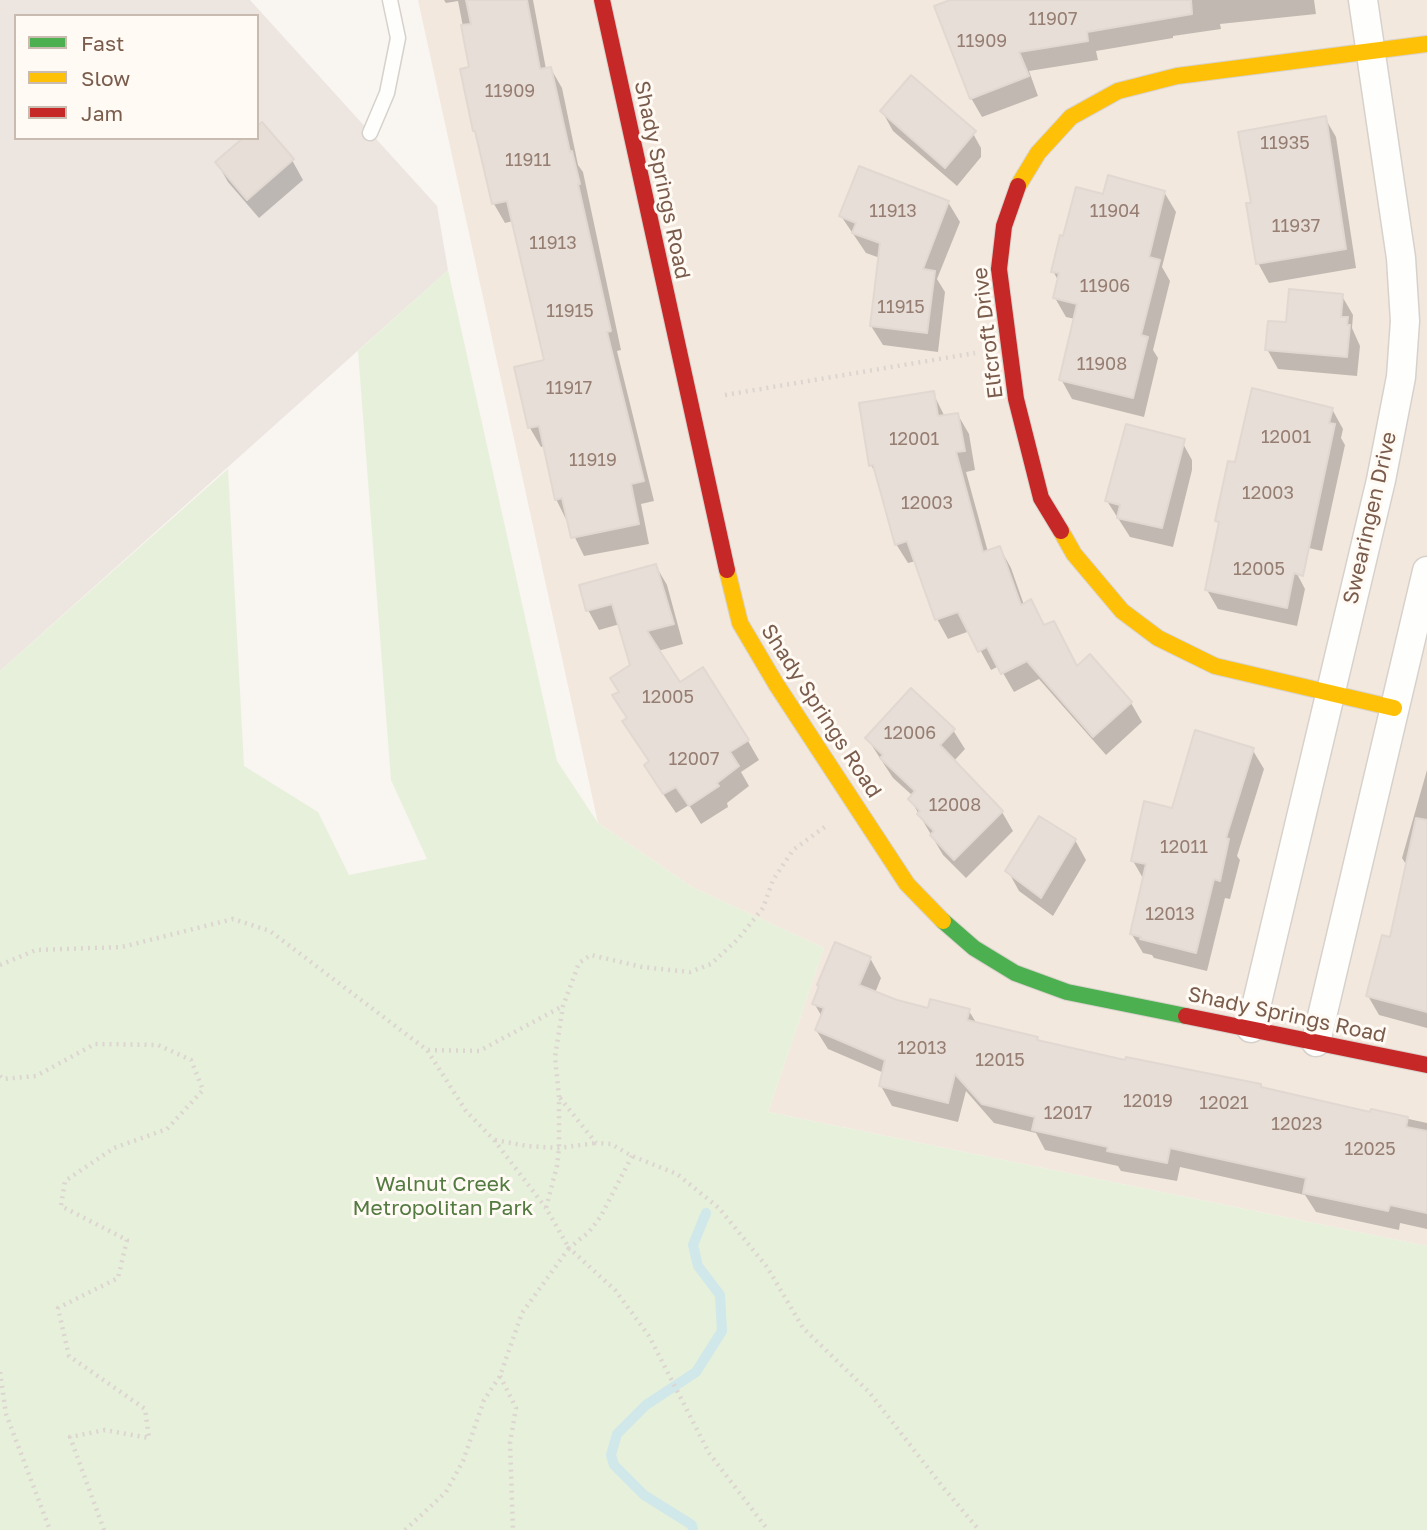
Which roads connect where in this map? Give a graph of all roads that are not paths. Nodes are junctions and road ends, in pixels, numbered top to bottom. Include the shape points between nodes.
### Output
1 (390, 0) edge
2 (602, 0) edge
3 (1363, 0) edge
4 (1427, 44) edge
5 (1370, 53) junction
6 (370, 133) dead end
7 (1427, 571) edge
8 (1329, 693) junction
9 (1394, 708) junction
10 (1251, 1028) junction
11 (1316, 1042) junction
12 (1427, 1065) edge

1 - 6 lane via 398,38 387,93
2 - 10 street, Shady Springs Road via 740,623 776,684 907,884 974,948 1015,973 1067,992
3 - 5 street, Swearingen Drive
4 - 5 street, Elfcroft Drive
5 - 8 street, Swearingen Drive via 1401,258 1405,321 1401,377 1381,480
5 - 8 street, Elfcroft Drive via 1177,76 1118,91 1071,117 1038,153 1020,182 1004,226 999,269 1016,398 1041,498 1074,554 1122,611 1158,638 1215,666
7 - 9 street
8 - 9 street, Elfcroft Drive
8 - 10 street, Swearingen Drive
9 - 11 street
10 - 11 street, Shady Springs Road
11 - 12 street, Shady Springs Road

